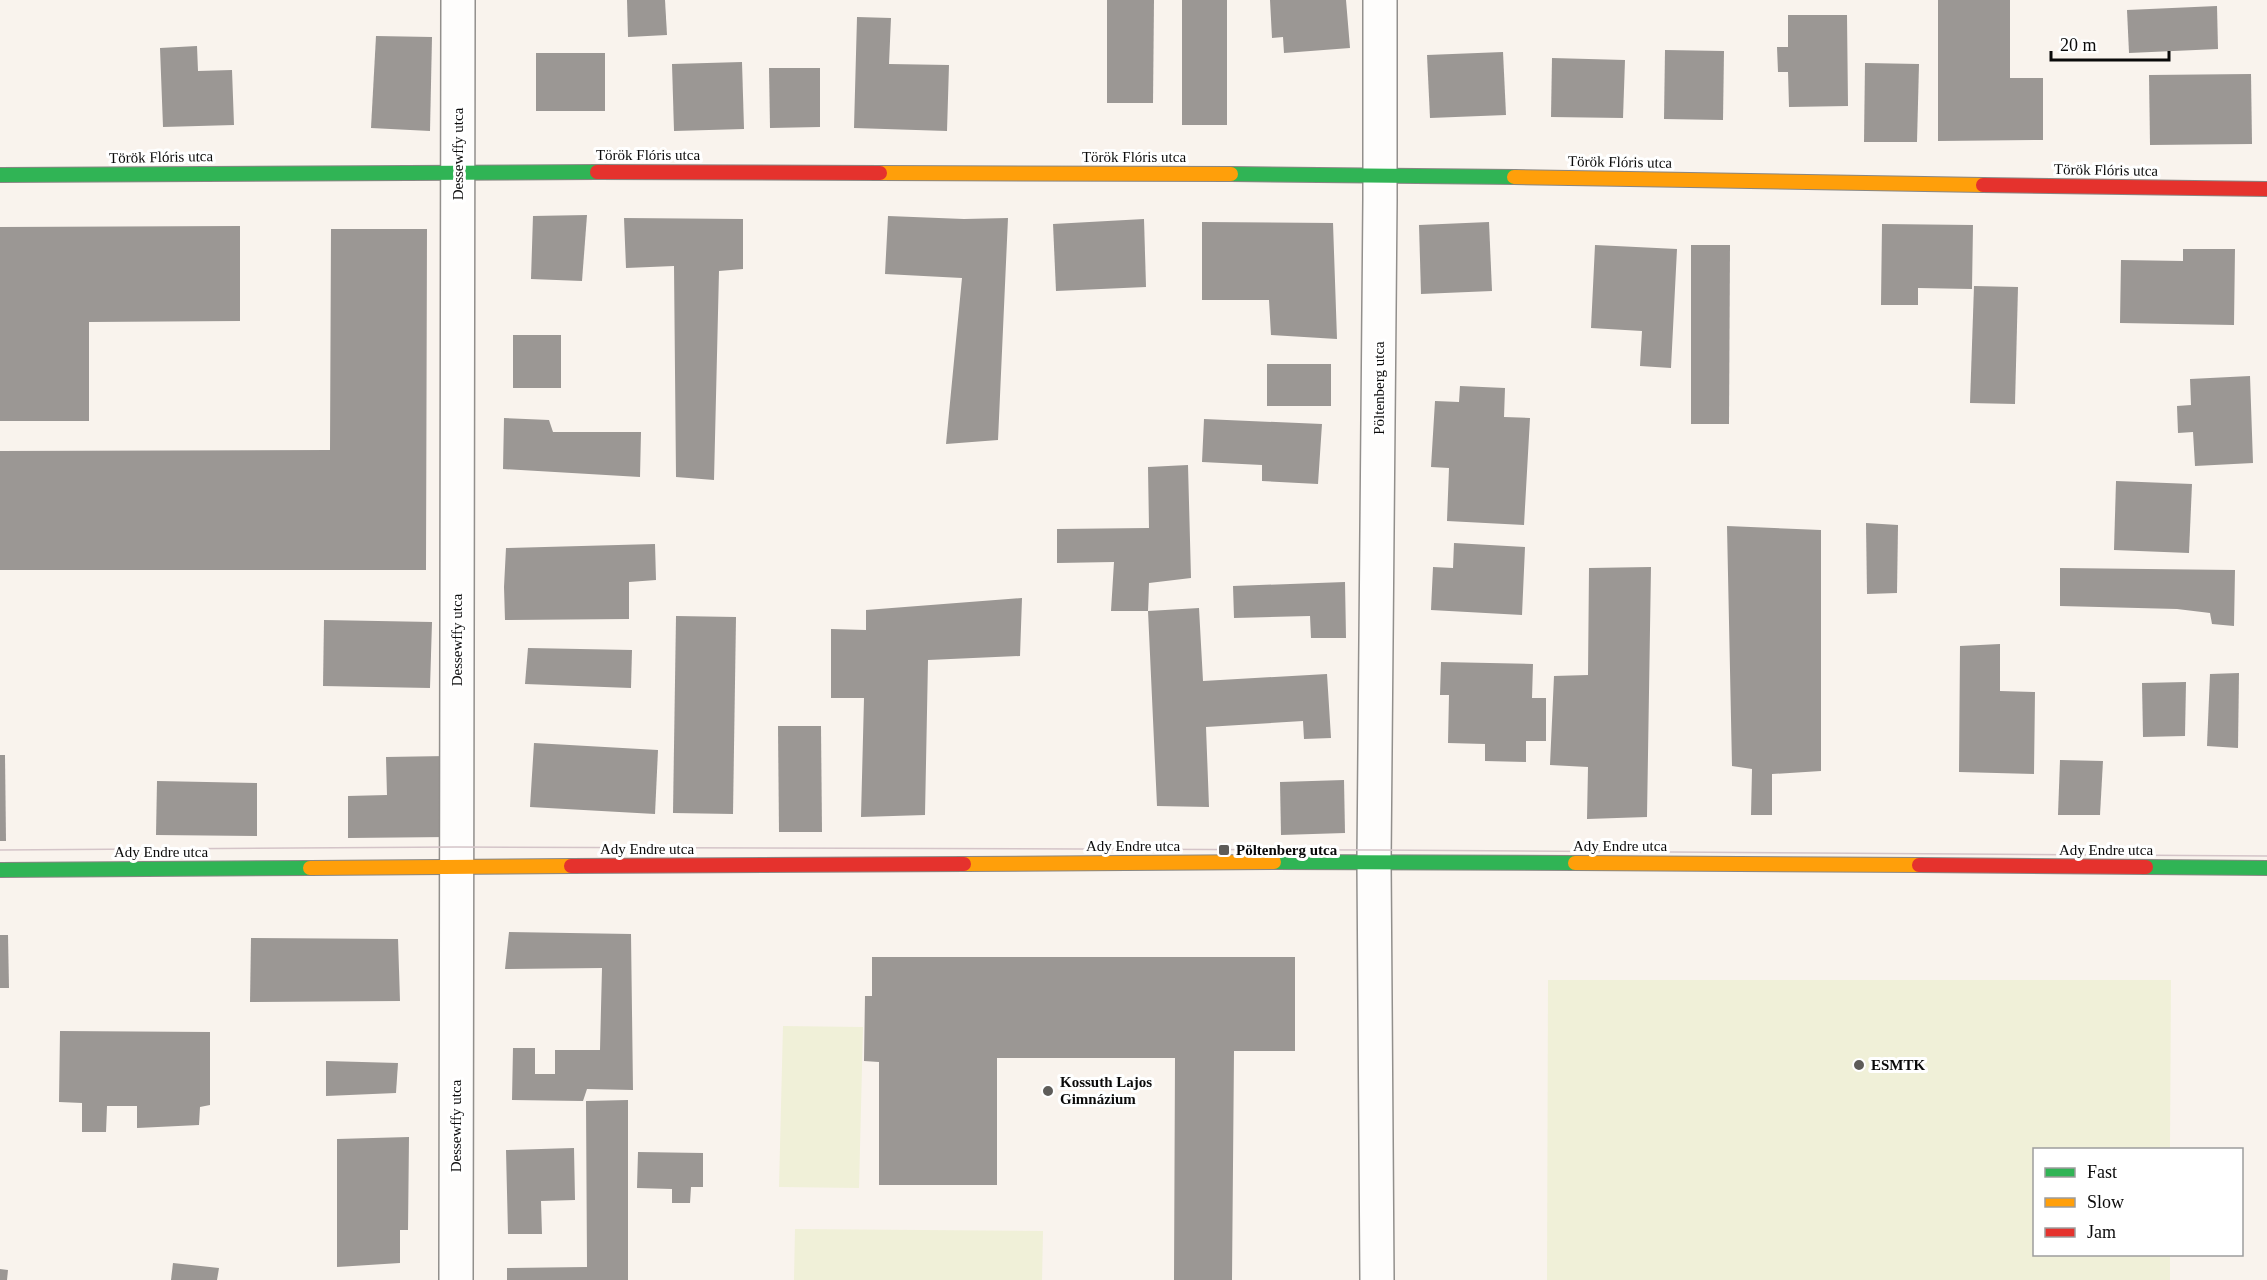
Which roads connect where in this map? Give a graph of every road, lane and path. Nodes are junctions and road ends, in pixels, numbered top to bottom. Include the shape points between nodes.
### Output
1 (458, 0) edge
2 (1380, 0) edge
3 (459, 171) junction
4 (0, 175) edge
5 (1380, 175) junction
6 (2267, 189) edge
7 (1374, 861) junction
8 (456, 866) junction
9 (2267, 868) edge
10 (0, 870) edge
11 (456, 1280) edge
12 (1377, 1280) edge

1 - 3 street, Dessewffy utca
2 - 5 street, Pöltenberg utca
3 - 4 street, Török Flóris utca
3 - 5 street, Török Flóris utca
3 - 8 street, Dessewffy utca
5 - 6 street, Török Flóris utca
5 - 7 street, Pöltenberg utca
7 - 8 street, Ady Endre utca
7 - 9 street, Ady Endre utca
7 - 12 street, Pöltenberg utca
8 - 10 street, Ady Endre utca
8 - 11 street, Dessewffy utca

